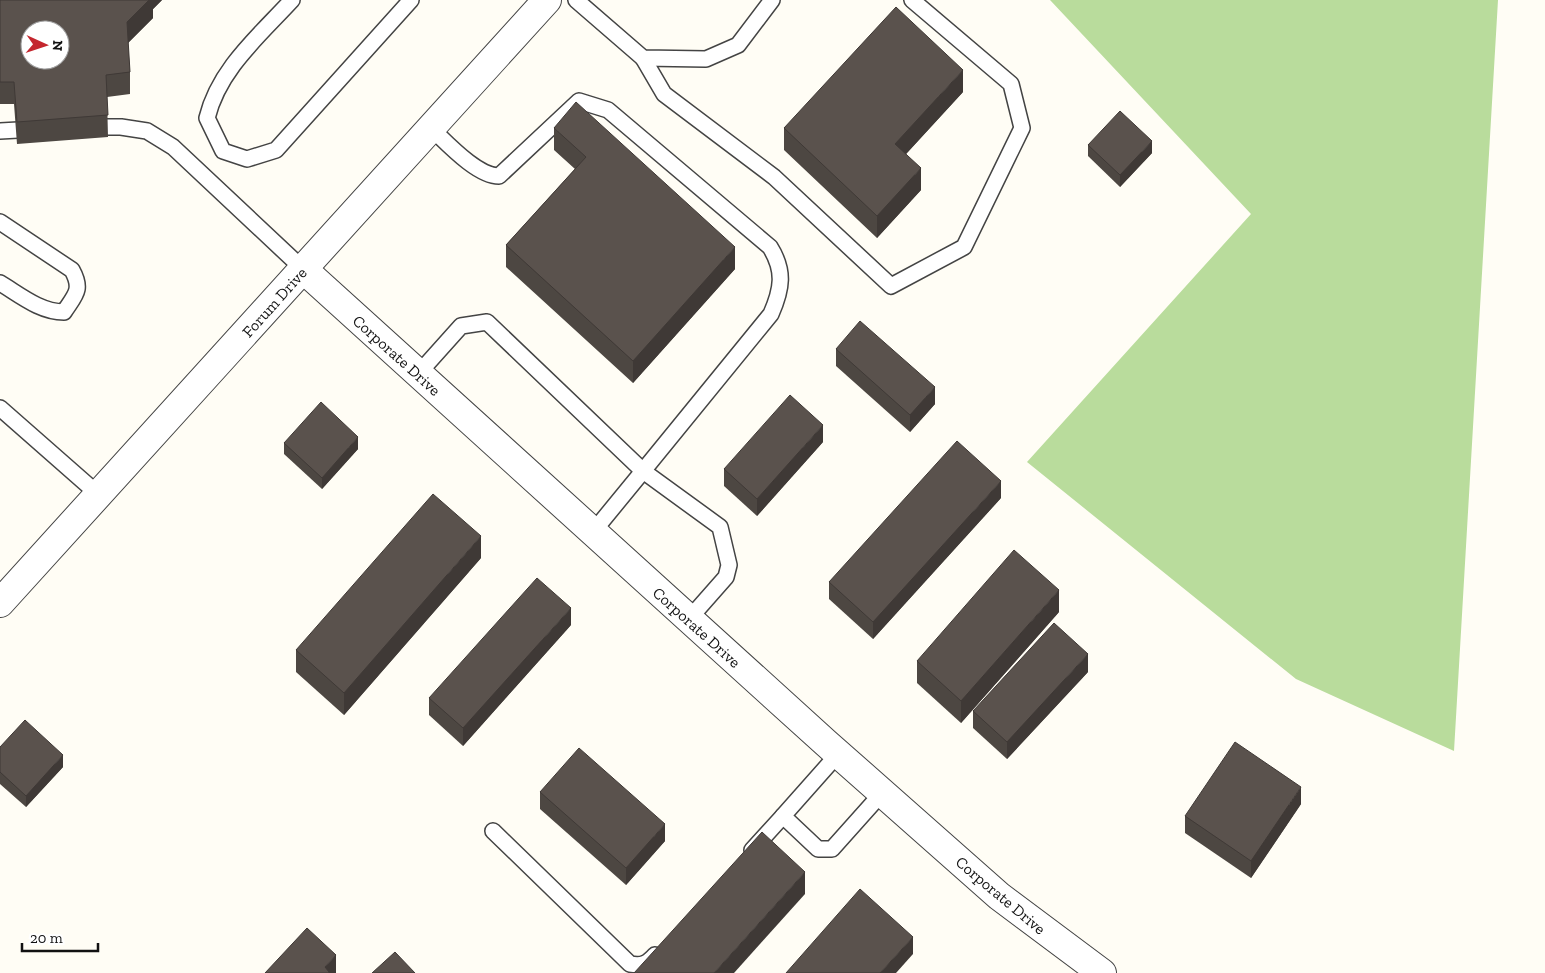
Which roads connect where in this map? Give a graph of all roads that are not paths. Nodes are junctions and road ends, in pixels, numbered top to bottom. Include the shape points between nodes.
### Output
1 (292, 0) edge
2 (411, 0) edge
3 (547, 0) edge
4 (576, 0) edge
5 (772, 0) edge
6 (912, 0) edge
7 (644, 58) junction
8 (55, 128) edge
9 (74, 128) edge
10 (431, 128) junction
11 (0, 132) edge
12 (0, 222) edge
13 (303, 270) junction
14 (0, 283) edge
15 (418, 374) junction
16 (0, 408) edge
17 (642, 471) junction
18 (99, 495) junction
19 (593, 532) junction
20 (0, 603) edge
21 (689, 619) junction
22 (838, 754) junction
23 (882, 793) junction
24 (783, 816) junction
25 (493, 831) dead end
26 (744, 859) edge
27 (666, 944) edge
28 (1102, 973) edge

1 - 2 lane via 233,64 212,98 207,118 224,151 247,159 276,150
3 - 10 street, Forum Drive
4 - 7 lane
5 - 7 lane via 738,45 706,59
6 - 7 lane via 1011,84 1022,128 964,247 891,286 774,177 664,94
8 - 11 lane
9 - 13 lane via 121,127 147,132 173,147
10 - 13 street, Forum Drive
10 - 17 lane via 466,160 492,176 499,176 578,102 608,110 770,247 780,262 780,294 771,314
12 - 14 lane via 72,270 78,280 78,290 64,312 54,312 42,309
13 - 15 street, Corporate Drive
13 - 18 street, Forum Drive
15 - 17 lane via 461,326 486,322
15 - 19 street, Corporate Drive
16 - 18 lane
17 - 19 lane
17 - 21 lane via 720,528 729,565 726,577
18 - 20 street, Forum Drive
19 - 21 street, Corporate Drive
21 - 22 street, Corporate Drive
22 - 23 street, Corporate Drive
22 - 24 lane
23 - 24 lane via 832,849 818,849
23 - 28 street, Corporate Drive via 998,896
24 - 26 lane
25 - 27 lane via 630,964 640,966 648,963

